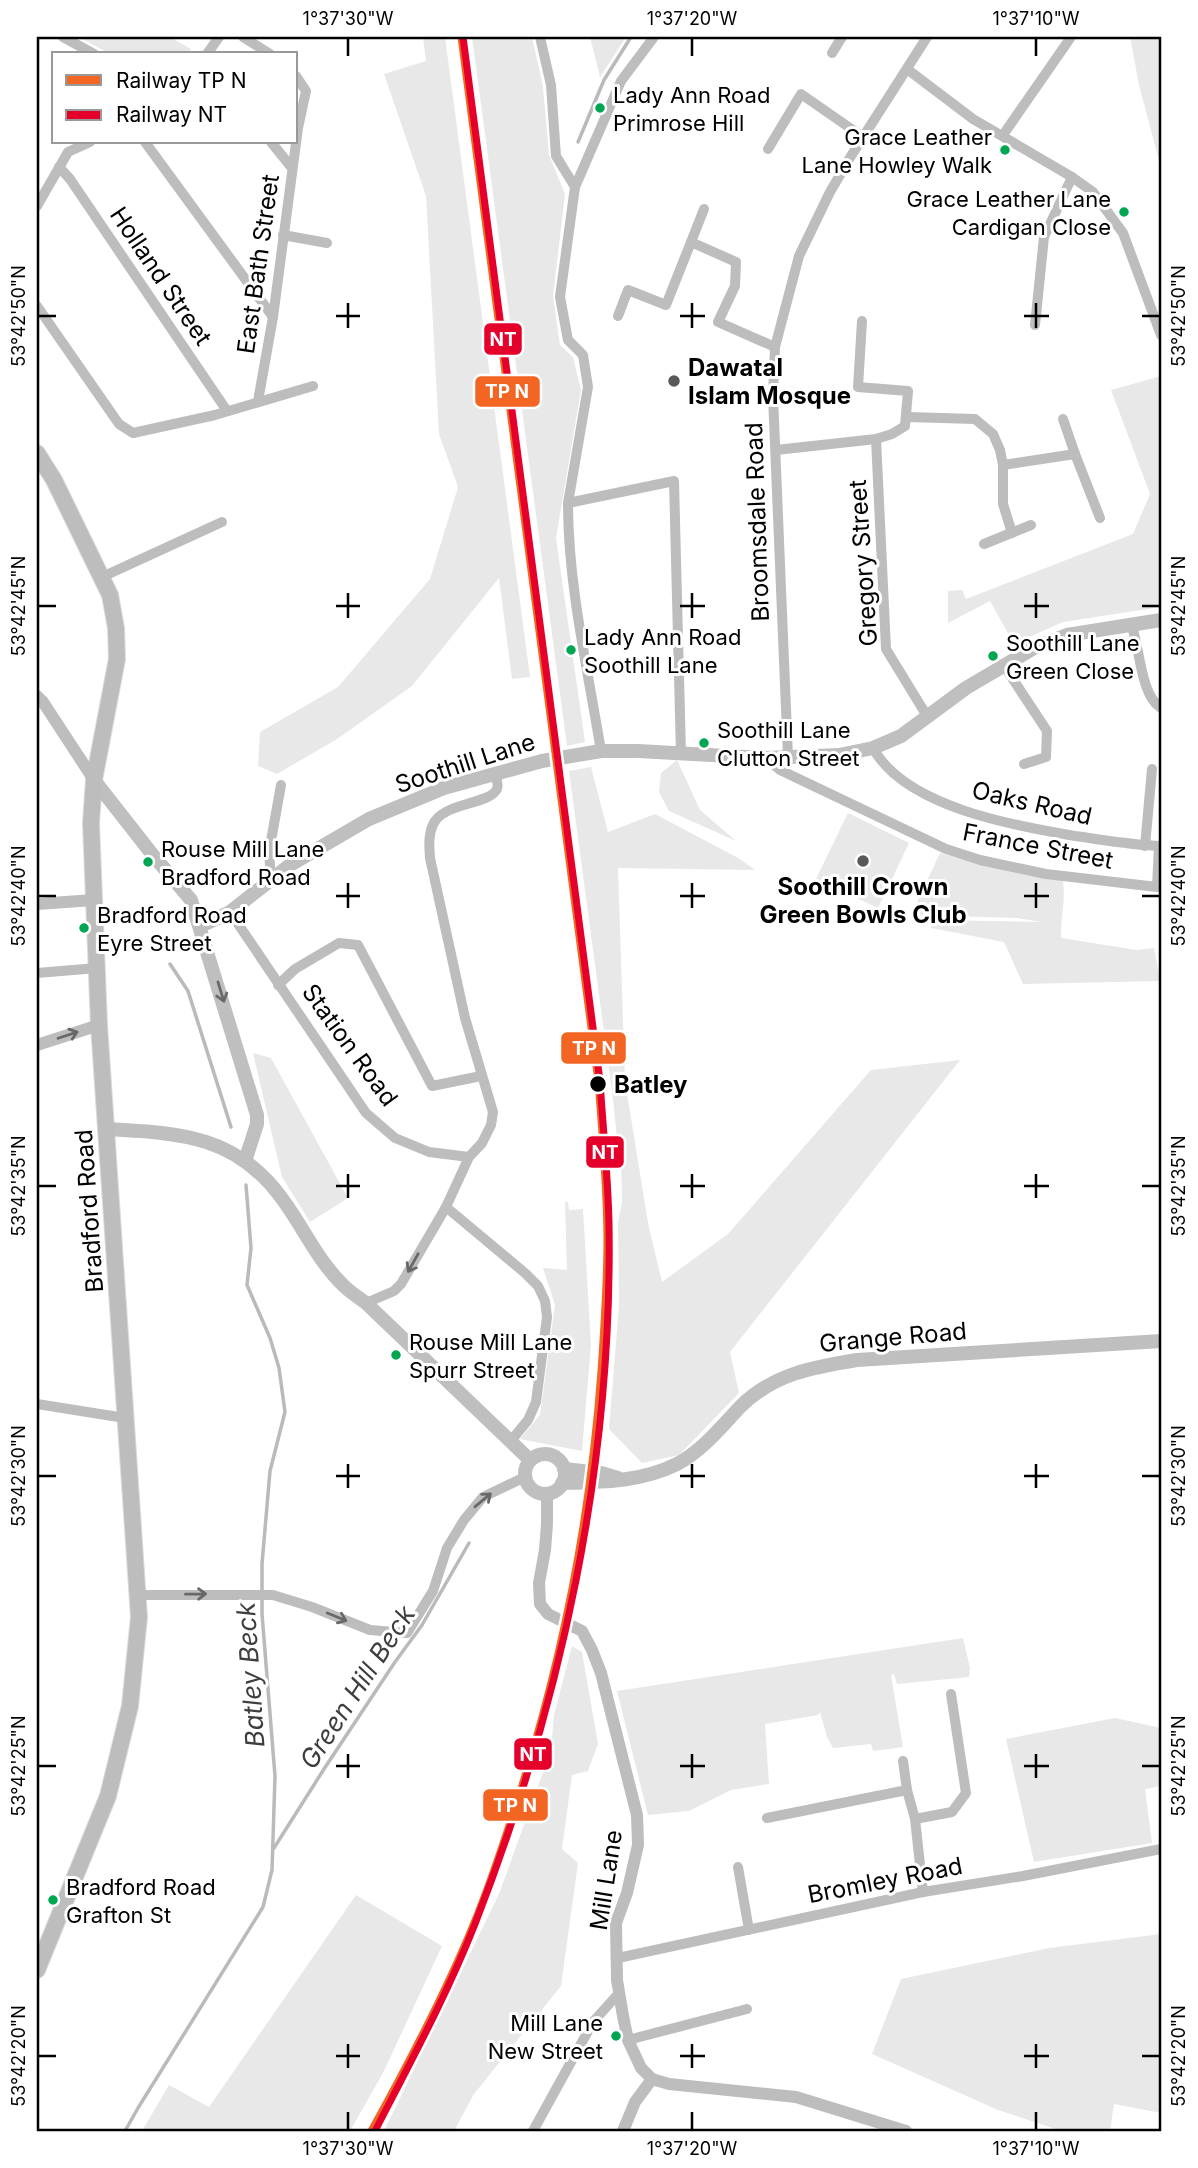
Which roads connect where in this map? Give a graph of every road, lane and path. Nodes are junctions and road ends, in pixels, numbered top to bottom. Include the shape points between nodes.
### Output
1 (63, 37) edge
2 (219, 37) edge
3 (243, 37) edge
4 (540, 37) edge
5 (654, 37) edge
6 (842, 37) edge
7 (927, 37) edge
8 (1071, 37) edge
9 (90, 52) edge
10 (208, 52) edge
11 (267, 52) edge
12 (832, 53) dead end
13 (906, 69) junction
14 (298, 78) edge
15 (298, 135) edge
16 (1003, 135) junction
17 (863, 137) junction
18 (86, 144) edge
19 (146, 144) edge
20 (273, 144) edge
21 (296, 144) edge
22 (768, 149) dead end
23 (59, 167) junction
24 (292, 168) junction
25 (1072, 177) junction
26 (575, 187) junction
27 (37, 206) edge
28 (704, 209) dead end
29 (283, 235) junction
30 (691, 242) junction
31 (327, 243) dead end
32 (37, 306) edge
33 (618, 316) dead end
34 (273, 317) junction
35 (862, 321) dead end
36 (1035, 325) dead end
37 (1161, 335) edge
38 (775, 347) junction
39 (313, 386) dead end
40 (258, 401) junction
41 (228, 411) junction
42 (907, 417) junction
43 (1063, 419) dead end
44 (876, 439) junction
45 (776, 450) junction
46 (37, 453) edge
47 (1075, 454) junction
48 (1003, 465) junction
49 (568, 503) junction
50 (1100, 518) dead end
51 (222, 522) dead end
52 (1031, 525) dead end
53 (1012, 533) junction
54 (984, 544) dead end
55 (102, 577) junction
56 (1161, 620) edge
57 (1132, 624) junction
58 (1003, 664) junction
59 (37, 696) edge
60 (1161, 708) edge
61 (927, 716) junction
62 (873, 748) junction
63 (595, 752) junction
64 (681, 754) junction
65 (788, 757) junction
66 (766, 758) junction
67 (1024, 764) dead end
68 (1152, 769) dead end
69 (495, 773) junction
70 (94, 780) junction
71 (281, 785) dead end
72 (1145, 846) junction
73 (1160, 846) edge
74 (271, 878) junction
75 (94, 900) junction
76 (37, 904) edge
77 (230, 912) junction
78 (201, 926) junction
79 (97, 968) junction
80 (37, 973) edge
81 (278, 985) junction
82 (99, 1025) junction
83 (37, 1045) edge
84 (481, 1076) junction
85 (107, 1129) junction
86 (469, 1157) junction
87 (245, 1161) junction
88 (446, 1207) junction
89 (366, 1303) junction
90 (1161, 1341) edge
91 (37, 1404) edge
92 (125, 1418) junction
93 (510, 1443) junction
94 (530, 1460) junction
95 (563, 1476) junction
96 (525, 1477) junction
97 (547, 1493) junction
98 (138, 1595) junction
99 (954, 1691) dead end
100 (902, 1761) dead end
101 (907, 1790) junction
102 (767, 1818) dead end
103 (915, 1819) junction
104 (1161, 1849) edge
105 (738, 1867) dead end
106 (923, 1892) junction
107 (748, 1930) junction
108 (42, 1943) edge
109 (618, 1958) junction
110 (37, 1970) edge
111 (619, 1993) junction
112 (747, 2009) dead end
113 (628, 2040) junction
114 (652, 2079) junction
115 (533, 2131) edge
116 (623, 2131) edge
117 (906, 2131) edge

1 - 9 street
2 - 10 street
3 - 11 street
4 - 26 street via 551,85 556,156
5 - 26 street via 621,81
6 - 12 street
7 - 13 street, Broomsdale Road
8 - 16 street
13 - 16 street via 973,119
13 - 17 street, Broomsdale Road
14 - 15 street, East Bath Street via 306,91
16 - 25 street
17 - 22 street via 801,94
17 - 38 street, Broomsdale Road via 799,256
18 - 23 street via 68,152
19 - 34 street
20 - 24 street
21 - 24 street, East Bath Street
23 - 27 street
23 - 41 street, Holland Street
24 - 29 street, East Bath Street
25 - 36 street via 1044,237
25 - 37 street via 1093,192 1124,233
26 - 49 street via 560,297 568,341 583,355 588,387
28 - 30 street
29 - 31 street
29 - 34 street, East Bath Street
30 - 33 street via 666,305 628,290
30 - 38 street via 736,262 735,286 718,322
32 - 41 street via 119,424 133,433
34 - 40 street, East Bath Street
35 - 42 street via 858,387 908,391
38 - 45 street, Broomsdale Road
39 - 40 street
40 - 41 street
42 - 44 street via 905,426
42 - 48 street via 975,419 993,434
43 - 47 street
44 - 45 street
44 - 61 street, Gregory Street via 886,649
45 - 65 street, Broomsdale Road
46 - 55 main road, Bradford Road
47 - 48 street
47 - 50 street
48 - 53 street via 1003,504
49 - 63 street
49 - 64 street via 674,481
51 - 55 street
52 - 53 street
53 - 54 street
55 - 70 main road, Bradford Road via 110,595 117,659
56 - 57 main road, Soothill Lane
57 - 58 main road, Soothill Lane via 1067,635
57 - 60 street via 1144,681
58 - 61 main road, Soothill Lane
58 - 67 street via 1048,731 1046,757
59 - 70 street
61 - 62 main road, Soothill Lane via 901,736
62 - 65 main road, Soothill Lane
62 - 72 street, Oaks Road via 886,766 924,794 964,811 1022,827
63 - 64 main road, Soothill Lane
63 - 69 main road, Soothill Lane
64 - 66 main road, Soothill Lane
65 - 66 main road, Soothill Lane
66 - 73 street, France Street via 780,770 946,849 980,860 1046,874 1157,887
68 - 72 street
69 - 74 main road, Soothill Lane via 369,819
69 - 84 street via 496,791 446,812 435,821 429,839
70 - 75 main road, Bradford Road
70 - 78 main road via 191,900
71 - 74 street via 269,852
72 - 73 street, Oaks Road
74 - 77 main road, Soothill Lane
75 - 76 street
75 - 79 main road, Bradford Road
77 - 78 main road, Soothill Lane
77 - 81 street, Station Road
78 -> 87 main road via 257,1115
79 - 80 street
79 - 82 main road, Bradford Road
81 - 84 street via 295,969 339,943 358,946 432,1086
81 - 86 street, Station Road via 366,1113 396,1138 429,1152
83 -> 82 street
82 - 85 main road, Bradford Road
84 - 86 street via 493,1112 482,1143
85 - 87 main road via 186,1136
85 - 92 main road, Bradford Road
86 - 88 street
87 - 89 main road via 284,1200 341,1284
88 -> 89 street via 401,1284
88 - 93 street via 525,1273 545,1301 536,1402
89 - 93 main road
90 - 95 main road, Grange Road via 857,1360 811,1367 768,1385 680,1463 650,1476 624,1480 601,1473
91 - 92 street
92 - 98 main road, Bradford Road
93 - 94 main road
94 - 95 main road via 547,1454 558,1458
94 - 96 main road
95 - 97 main road via 553,1492
96 - 97 main road via 536,1491
98 -> 96 street via 273,1595 370,1630 407,1633 433,1591 447,1548 464,1520 483,1497
97 - 109 street, Mill Lane via 540,1604 548,1614 582,1631 592,1650 636,1815 638,1845 617,1923
98 - 108 main road, Bradford Road via 130,1706 112,1783
99 - 103 street via 966,1793 952,1812
100 - 101 street
101 - 102 street
101 - 103 street
103 - 106 street
104 - 106 street, Bromley Road
105 - 107 street
106 - 107 street, Bromley Road
107 - 109 street, Bromley Road
108 - 110 main road, Bradford Road
109 - 111 street, Mill Lane
111 - 113 street, Mill Lane
111 - 115 street via 593,2022
112 - 113 street
113 - 114 street, Mill Lane via 641,2068
114 - 116 street via 635,2102
114 - 117 street via 796,2097

